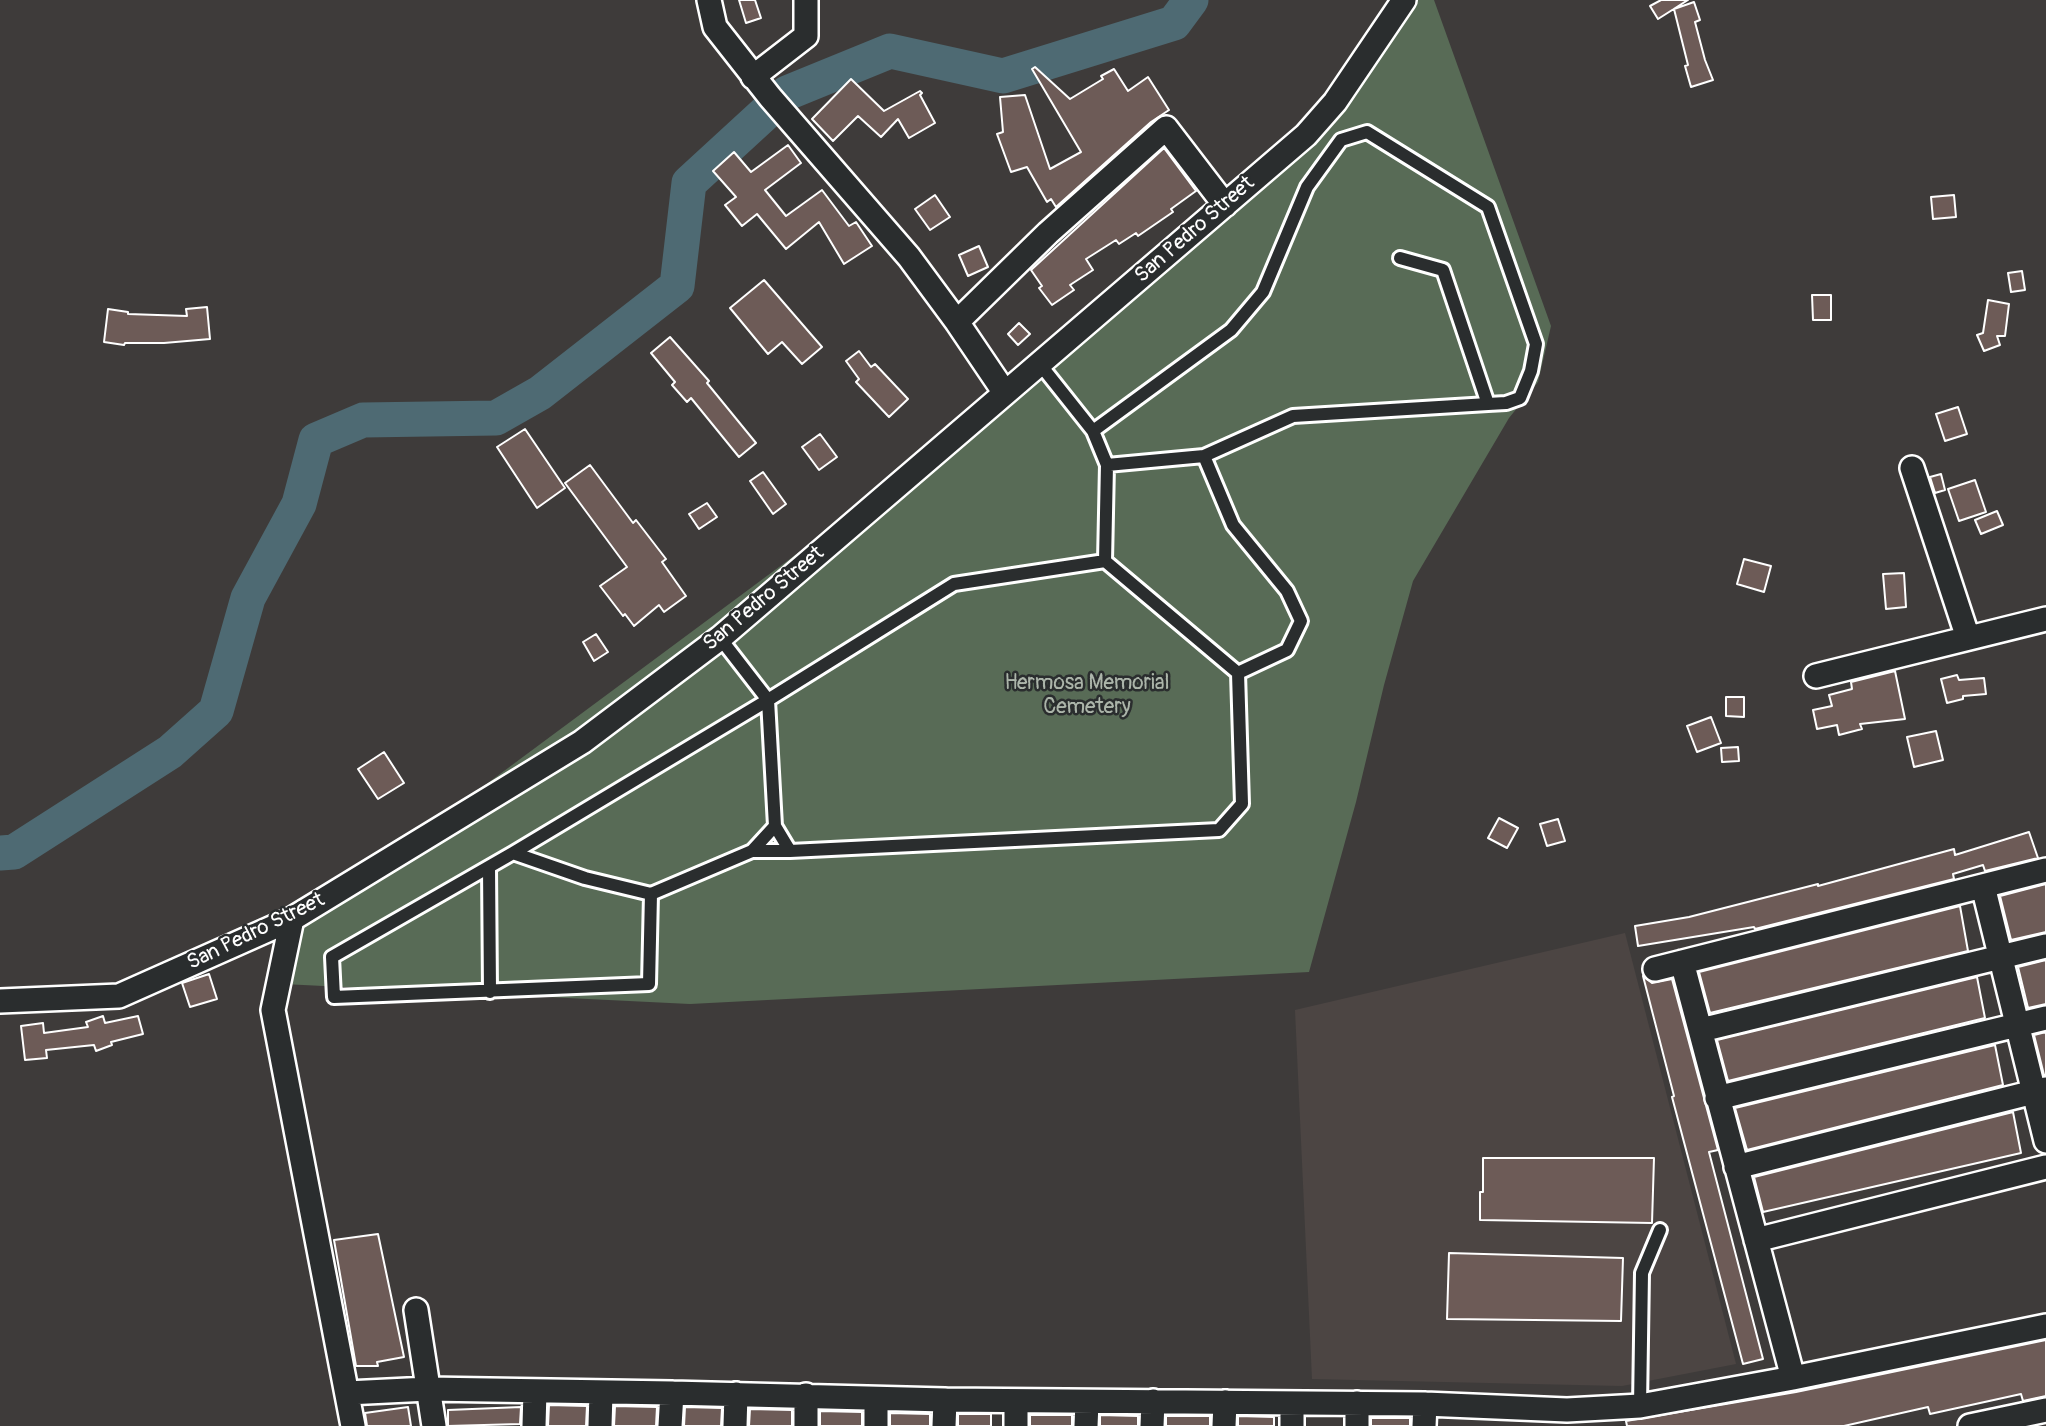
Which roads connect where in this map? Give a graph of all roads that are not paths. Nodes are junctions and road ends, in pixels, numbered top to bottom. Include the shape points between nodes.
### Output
1 (709, 0) edge
2 (806, 0) edge
3 (1404, 0) edge
4 (753, 77) junction
5 (1225, 205) junction
6 (1400, 258) dead end
7 (957, 322) junction
8 (1039, 363) junction
9 (1005, 393) junction
10 (1488, 404) junction
11 (1093, 431) junction
12 (1204, 456) junction
13 (1107, 465) junction
14 (1912, 468) dead end
15 (1105, 561) junction
16 (2046, 619) edge
17 (720, 638) junction
18 (1968, 638) junction
19 (1238, 673) junction
20 (1816, 676) dead end
21 (768, 700) junction
22 (775, 827) junction
23 (752, 850) junction
24 (790, 851) junction
25 (513, 853) junction
26 (489, 867) junction
27 (2046, 870) edge
28 (1983, 886) junction
29 (651, 894) junction
30 (292, 919) junction
31 (2046, 946) edge
32 (2000, 957) junction
33 (1682, 962) junction
34 (1655, 969) dead end
35 (490, 992) junction
36 (0, 1001) edge
37 (2046, 1018) edge
38 (2017, 1024) junction
39 (1701, 1030) junction
40 (2040, 1091) edge
41 (1717, 1098) junction
42 (2046, 1141) edge
43 (1736, 1167) junction
44 (2046, 1167) edge
45 (1660, 1230) dead end
46 (1756, 1240) junction
47 (416, 1310) dead end
48 (2046, 1326) edge
49 (1793, 1378) junction
50 (428, 1389) junction
51 (535, 1391) junction
52 (347, 1393) junction
53 (601, 1393) junction
54 (672, 1393) junction
55 (736, 1394) junction
56 (806, 1395) junction
57 (876, 1399) junction
58 (944, 1400) junction
59 (1016, 1401) junction
60 (1153, 1401) junction
61 (1087, 1402) junction
62 (1225, 1402) junction
63 (1292, 1403) junction
64 (2046, 1410) edge
65 (1357, 1415) edge
66 (1425, 1415) edge
67 (1498, 1416) edge
68 (1641, 1416) edge
69 (1566, 1418) edge
70 (353, 1426) edge
71 (434, 1426) edge
72 (534, 1426) edge
73 (600, 1426) edge
74 (670, 1426) edge
75 (735, 1426) edge
76 (806, 1426) edge
77 (876, 1426) edge
78 (944, 1426) edge
79 (1016, 1426) edge
80 (1086, 1426) edge
81 (1152, 1426) edge
82 (1224, 1426) edge
83 (1292, 1426) edge
84 (1970, 1426) edge

1 - 4 street via 715,27
2 - 4 street via 806,36
3 - 5 street, San Pedro Street via 1335,102 1306,135
4 - 7 street via 909,257
5 - 7 street via 1166,128
5 - 8 street, San Pedro Street
6 - 10 lane via 1443,270
7 - 9 street
8 - 9 street, San Pedro Street
8 - 11 lane
9 - 17 street, San Pedro Street
10 - 11 lane via 1520,398 1536,344 1488,207 1367,132 1341,140 1307,187 1263,292 1231,330
10 - 12 lane via 1293,416
11 - 13 lane
12 - 13 lane
12 - 19 lane via 1233,525 1287,591 1301,621 1287,650
13 - 15 lane
14 - 18 street
15 - 19 lane
15 - 21 lane via 954,584
16 - 18 street
17 - 21 lane
17 - 30 street, San Pedro Street via 582,742
18 - 20 street
19 - 24 lane via 1242,804 1219,830
21 - 22 lane
21 - 25 lane
22 - 23 lane
22 - 24 lane
23 - 24 lane
23 - 29 lane
25 - 26 lane
25 - 29 lane
26 - 35 lane
26 - 35 lane via 332,957 334,997
27 - 28 street
28 - 32 street
28 - 33 street
29 - 35 lane via 649,984
30 - 36 street, San Pedro Street via 119,996
30 - 52 street via 273,1010
31 - 32 street
32 - 38 street
32 - 39 street
33 - 34 street
33 - 39 street
37 - 38 street
38 - 40 street
38 - 41 street
39 - 41 street
40 - 42 street
40 - 43 street
41 - 43 street
43 - 46 street
44 - 46 street
45 - 68 lane via 1642,1273
46 - 49 street
47 - 50 street
48 - 49 street
49 - 68 street
50 - 51 street
50 - 52 street
50 - 71 street
51 - 53 street
51 - 72 street
52 - 70 street
53 - 54 street
53 - 73 street
54 - 55 street
54 - 74 street
55 - 56 street
55 - 75 street
56 - 57 street
56 - 76 street
57 - 58 street
57 - 77 street
58 - 59 street
58 - 78 street
59 - 61 street
59 - 79 street
60 - 61 street
60 - 62 street
60 - 81 street
61 - 80 street
62 - 63 street
62 - 82 street
63 - 65 street
63 - 83 street
64 - 84 street
65 - 66 street
66 - 67 street
67 - 69 street
68 - 69 street

